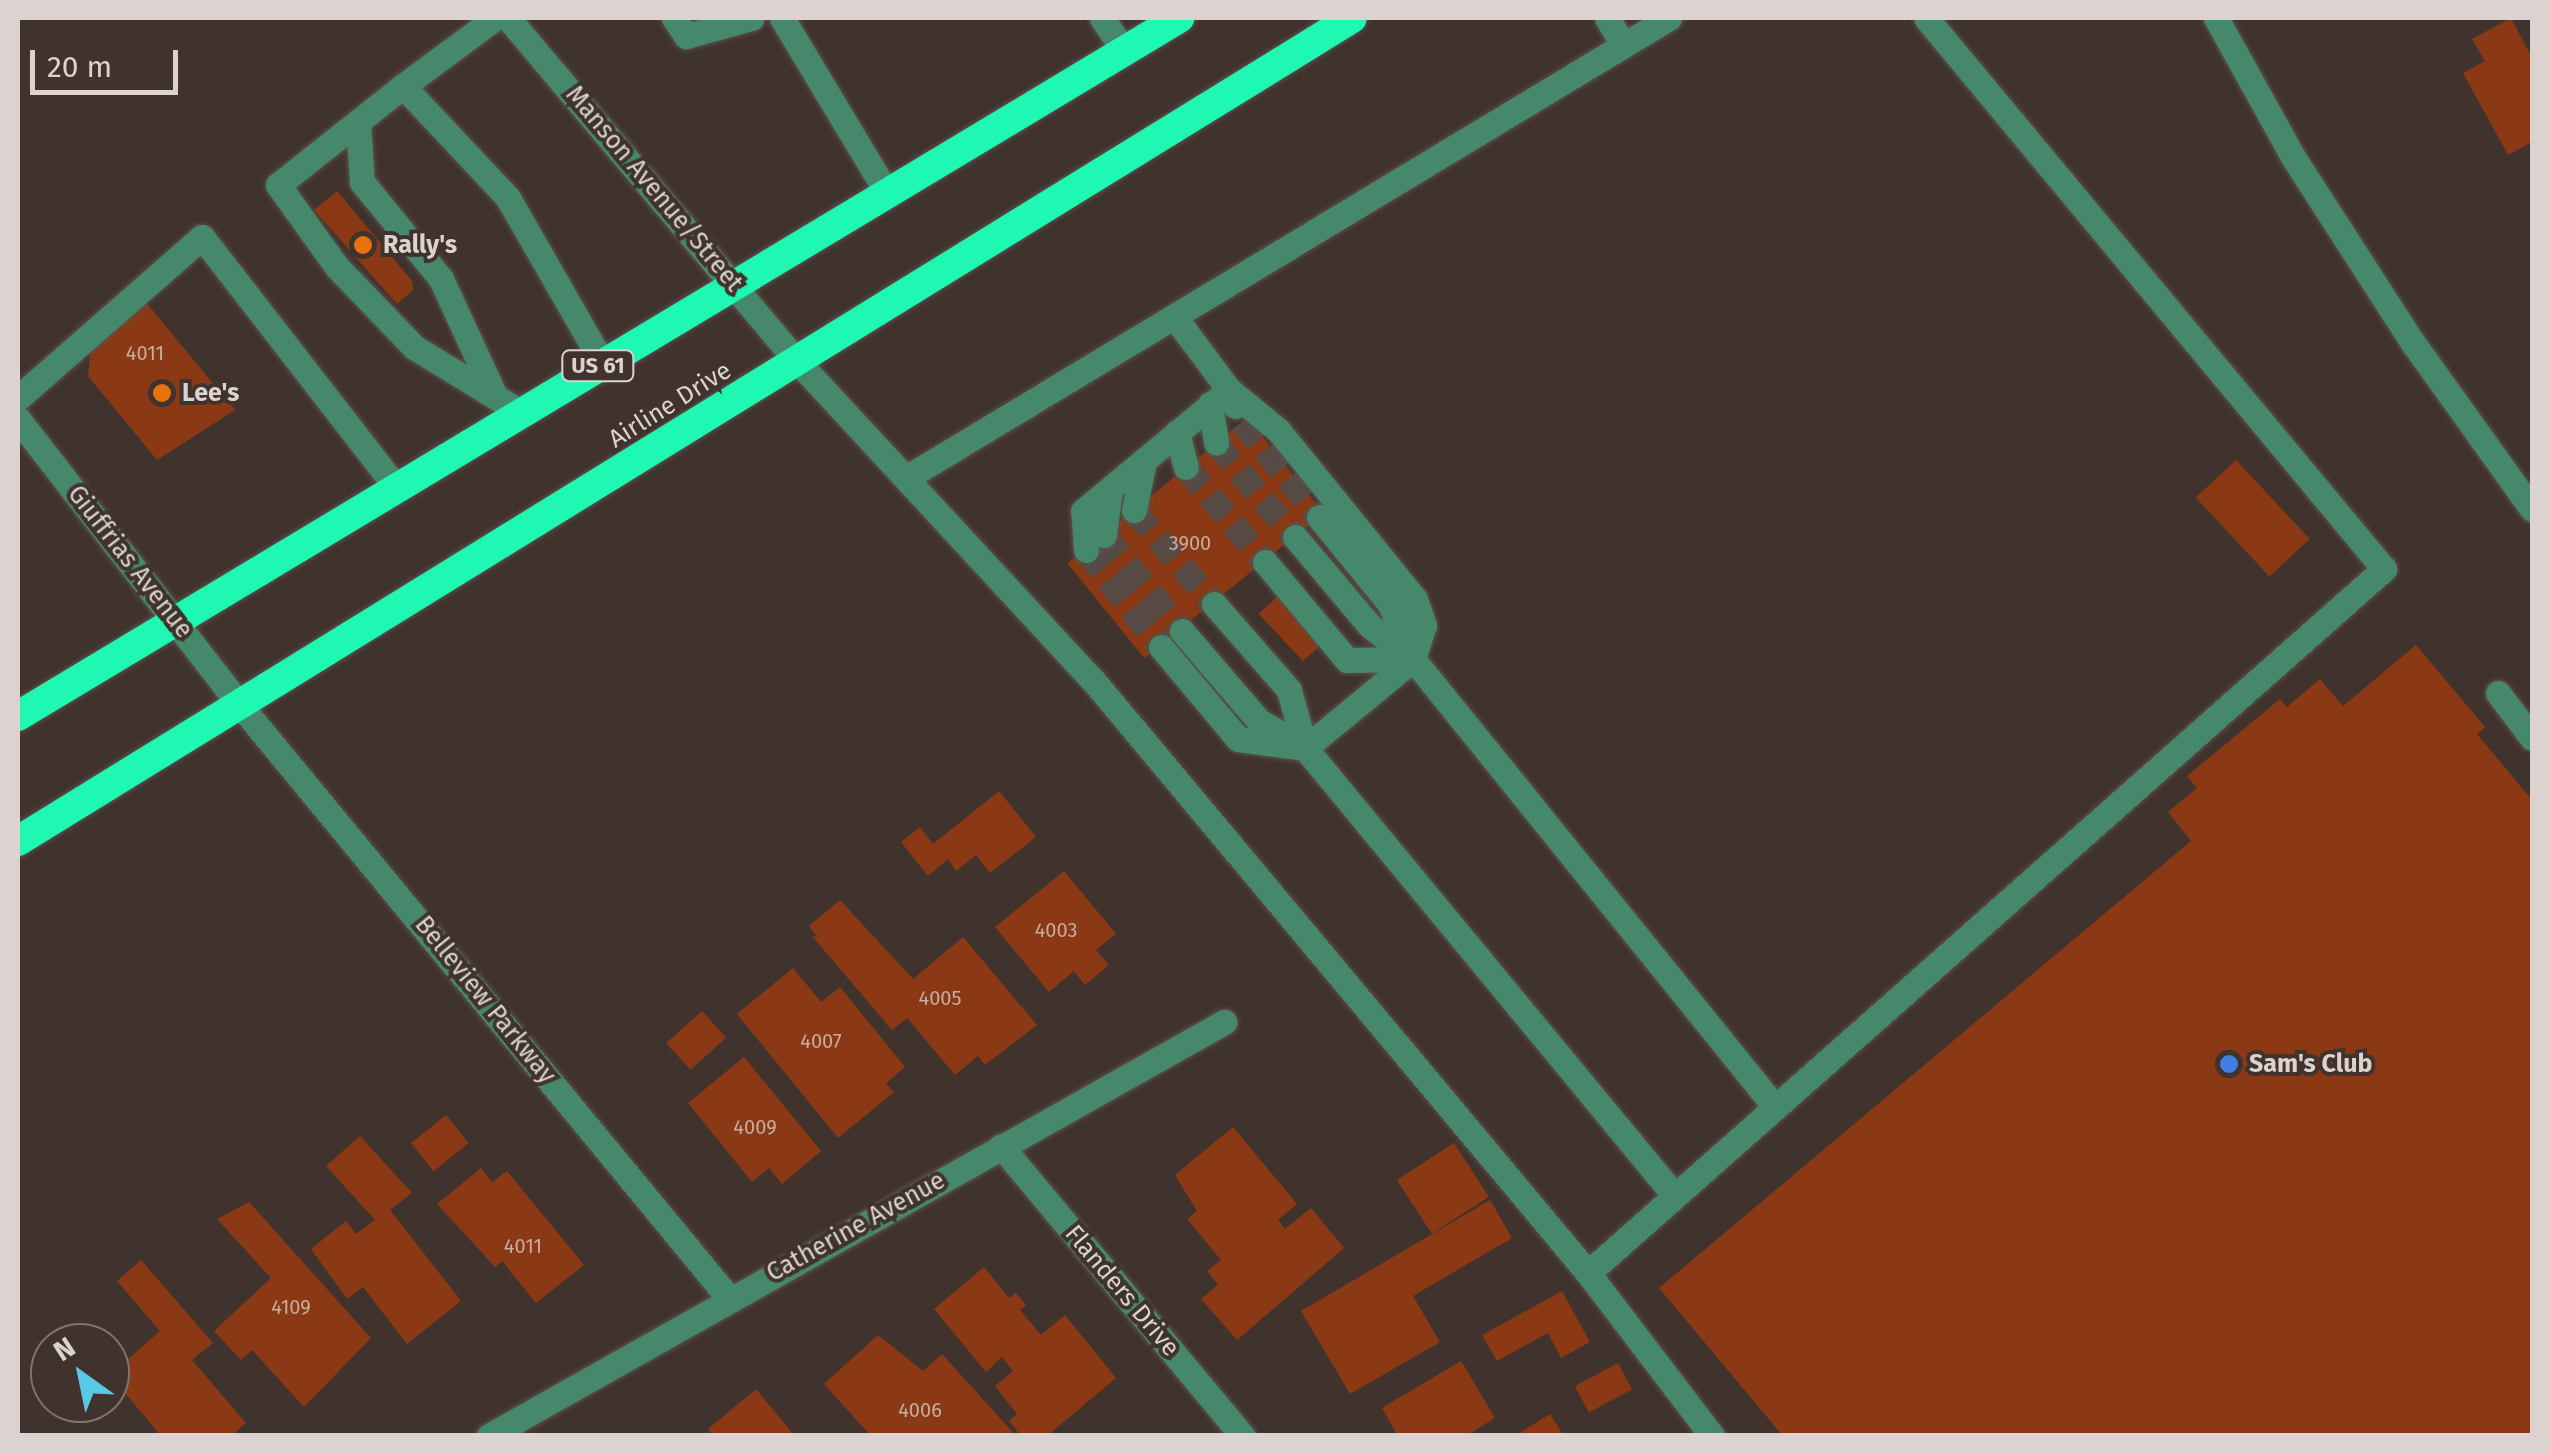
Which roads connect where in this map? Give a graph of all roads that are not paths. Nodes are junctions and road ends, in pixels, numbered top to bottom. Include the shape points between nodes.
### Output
1 (495, 18) edge
2 (508, 18) edge
3 (674, 18) edge
4 (752, 18) edge
5 (782, 18) edge
6 (1102, 18) edge
7 (1179, 18) edge
8 (1352, 18) edge
9 (1607, 18) edge
10 (1669, 18) edge
11 (1926, 18) edge
12 (2216, 18) edge
13 (1624, 45) junction
14 (1124, 51) junction
15 (403, 86) junction
16 (358, 122) junction
17 (887, 193) junction
18 (734, 284) junction
19 (1174, 316) junction
20 (798, 362) junction
21 (603, 364) junction
22 (494, 396) junction
23 (1219, 397) junction
24 (18, 398) edge
25 (522, 413) junction
26 (18, 419) edge
27 (1242, 421) tunnel mouth
28 (1178, 432) junction
29 (1216, 443) tunnel mouth
30 (1144, 461) junction
31 (1186, 467) tunnel mouth
32 (906, 478) junction
33 (396, 488) junction
34 (2532, 509) edge
35 (1134, 510) dead end
36 (1319, 517) tunnel mouth
37 (1294, 536) tunnel mouth
38 (1095, 542) tunnel mouth
39 (1265, 562) tunnel mouth
40 (1214, 604) tunnel mouth
41 (177, 621) junction
42 (1182, 630) tunnel mouth
43 (1161, 647) tunnel mouth
44 (1413, 658) junction
45 (2498, 693) dead end
46 (240, 705) junction
47 (18, 716) edge
48 (2532, 738) edge
49 (1304, 748) junction
50 (18, 841) edge
51 (1224, 1022) dead end
52 (1775, 1107) junction
53 (1002, 1146) junction
54 (1675, 1196) junction
55 (1588, 1272) junction
56 (728, 1297) junction
57 (489, 1436) edge
58 (1243, 1436) edge
59 (1712, 1436) edge

1 - 15 street
2 - 18 street, Manson Avenue/Street
3 - 4 street via 686,36
5 - 17 street
6 - 14 street
7 - 14 highway, US 61
8 - 20 highway, Airline Drive
9 - 13 street
10 - 13 street
11 - 52 street via 2384,569
12 - 34 street via 2293,157 2402,328
13 - 19 street
14 - 17 highway, US 61
15 - 16 street
15 - 21 street via 508,198
16 - 22 street via 362,182 441,279
16 - 22 street via 278,185 337,267 414,347
17 - 18 highway, US 61
18 - 20 street, Manson Avenue/Street
18 - 21 highway, US 61
19 - 23 street
19 - 32 street
20 - 32 street, Manson Avenue/Street
20 - 46 highway, Airline Drive
21 - 25 highway, US 61
22 - 25 street
23 - 27 street
23 - 28 street
23 - 29 street
23 - 44 street via 1278,430 1415,598 1424,625
24 - 33 street via 202,237
25 - 33 highway, US 61
26 - 41 street, Giuffrias Avenue
28 - 30 street
28 - 31 street
30 - 35 street
30 - 38 street via 1083,512
32 - 55 street, Manson Avenue/Street via 1092,679
33 - 41 highway, US 61
36 - 44 street via 1390,604
37 - 44 street via 1369,625
39 - 44 street via 1348,660
40 - 49 street via 1289,690
41 - 46 street, Giuffrias Avenue
41 - 47 highway, US 61
42 - 49 street via 1259,721
43 - 49 street via 1238,739
44 - 49 street
44 - 52 street
45 - 48 street
46 - 50 highway, Airline Drive
46 - 56 street, Belleview Parkway
49 - 54 street
51 - 53 street, Catherine Avenue
52 - 54 street
53 - 56 street, Catherine Avenue
53 - 58 street, Flanders Drive
54 - 55 street
55 - 59 street, Manson Avenue/Street
56 - 57 street, Catherine Avenue

